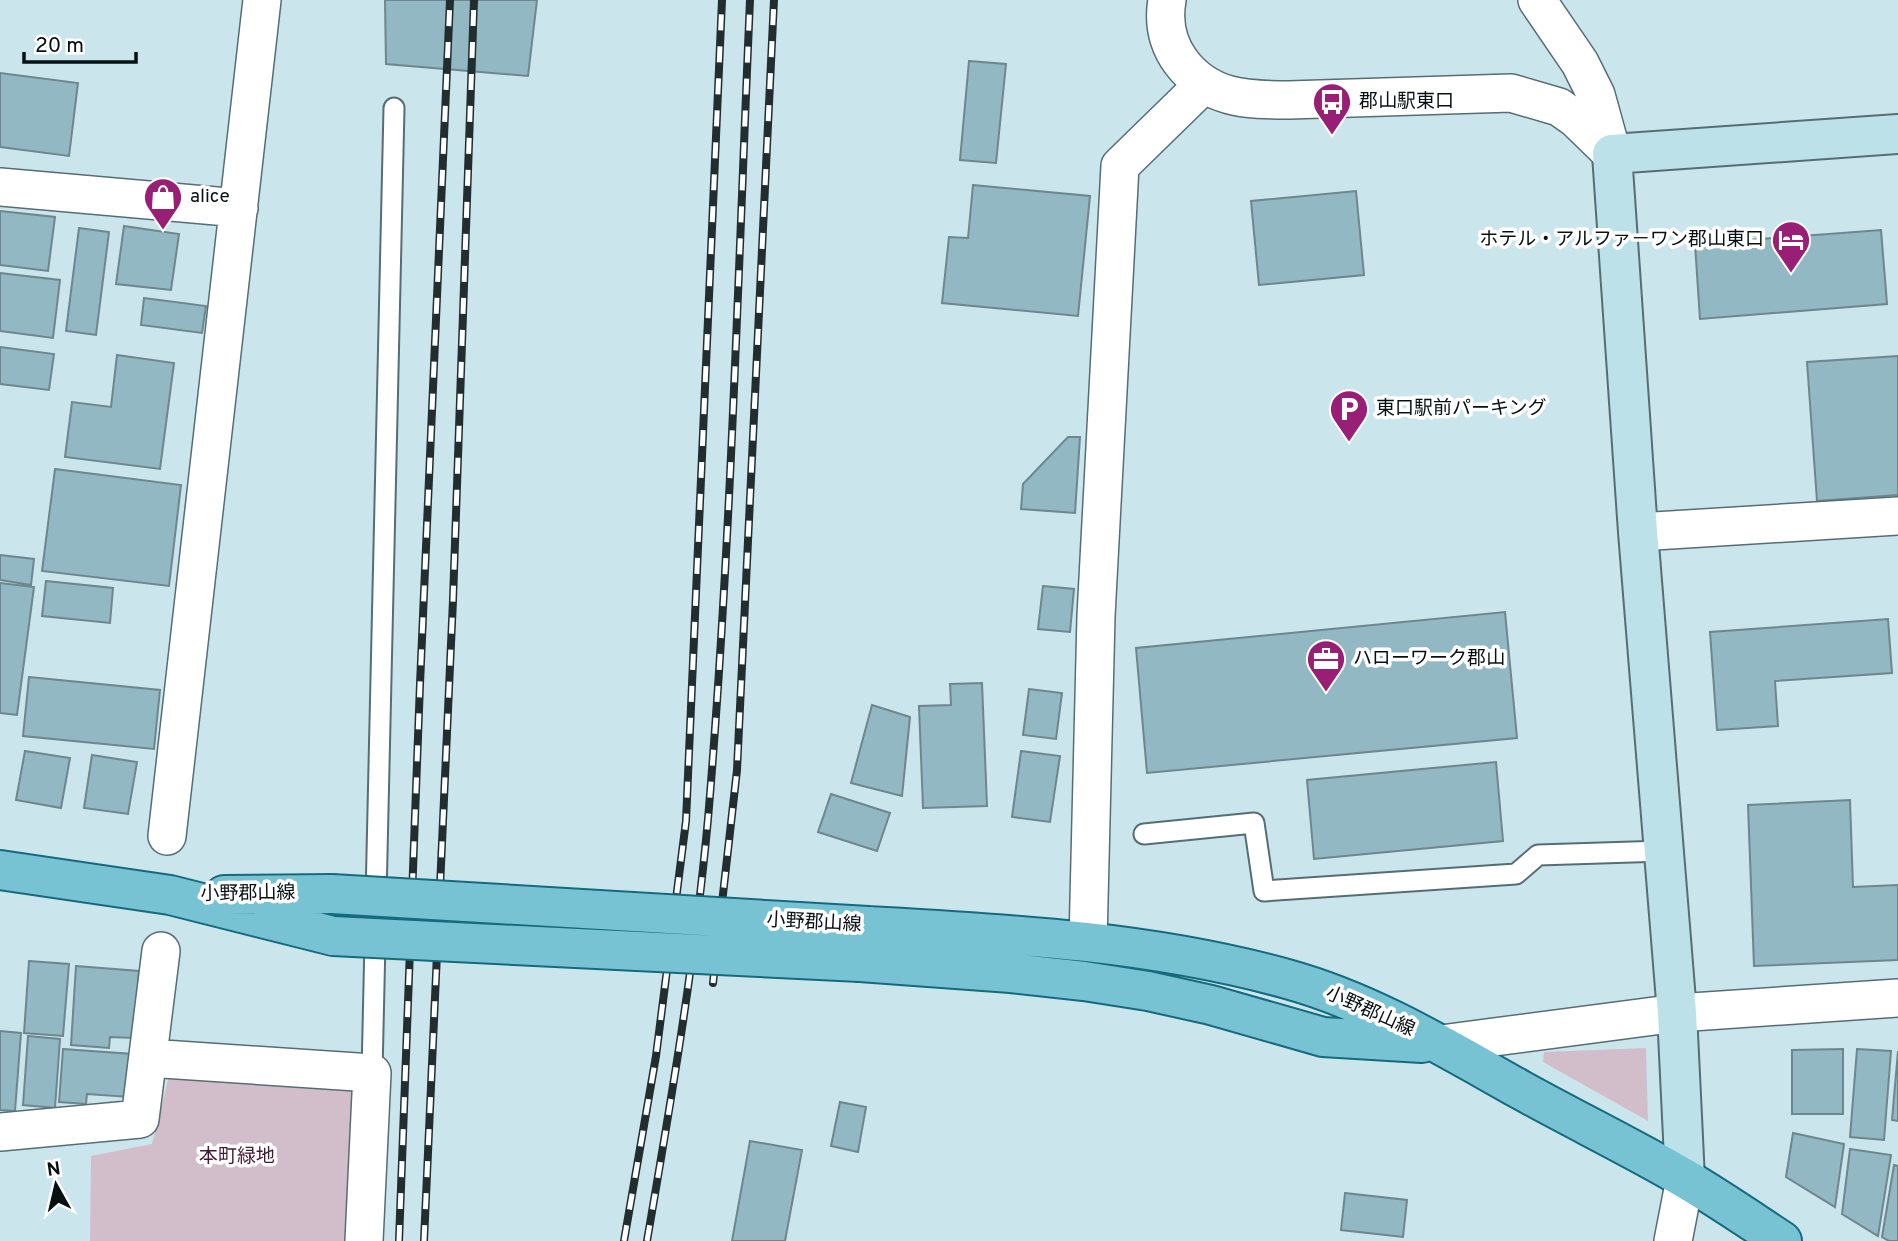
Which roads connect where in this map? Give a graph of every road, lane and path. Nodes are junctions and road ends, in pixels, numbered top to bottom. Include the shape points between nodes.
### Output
1 (262, 0) edge
2 (1167, 0) edge
3 (1537, 0) edge
4 (1203, 85) junction
5 (394, 108) dead end
6 (1898, 134) edge
7 (1612, 154) junction
8 (0, 187) edge
9 (239, 208) junction
10 (1898, 516) edge
11 (1639, 532) junction
12 (1144, 834) dead end
13 (167, 836) dead end
14 (1664, 851) junction
15 (0, 870) edge
16 (170, 895) junction
17 (1087, 941) junction
18 (864, 944) junction
19 (161, 951) dead end
20 (1898, 998) edge
21 (1677, 1013) junction
22 (1441, 1044) junction
23 (148, 1058) junction
24 (372, 1073) junction
25 (0, 1132) edge
26 (1685, 1179) junction
27 (364, 1241) edge
28 (1673, 1241) edge
29 (1782, 1241) edge

1 - 9 street
2 - 4 street via 1167,37
3 - 7 street via 1596,94
4 - 7 street via 1254,100 1511,93 1559,107
4 - 17 street via 1120,166 1096,616
5 - 24 lane
6 - 7 street
7 - 11 street
8 - 9 street
9 - 13 street
10 - 11 street
11 - 14 street
12 - 14 lane via 1254,823 1264,891 1517,874 1538,855
14 - 21 street
15 - 16 main road, 小野郡山線
16 - 18 main road, 小野郡山線, bridge via 332,894
16 - 18 main road, 小野郡山線, bridge via 333,936
17 - 18 main road, 小野郡山線
17 - 22 main road, 小野郡山線 via 1218,962 1288,979 1339,995
18 - 22 main road, 小野郡山線 via 1011,973 1148,991 1323,1037
19 - 23 street
20 - 21 street
21 - 22 street
21 - 26 street
22 - 26 main road, 小野郡山線
23 - 24 street
23 - 25 street via 140,1119
24 - 27 street
26 - 28 street
26 - 29 main road, 小野郡山線

